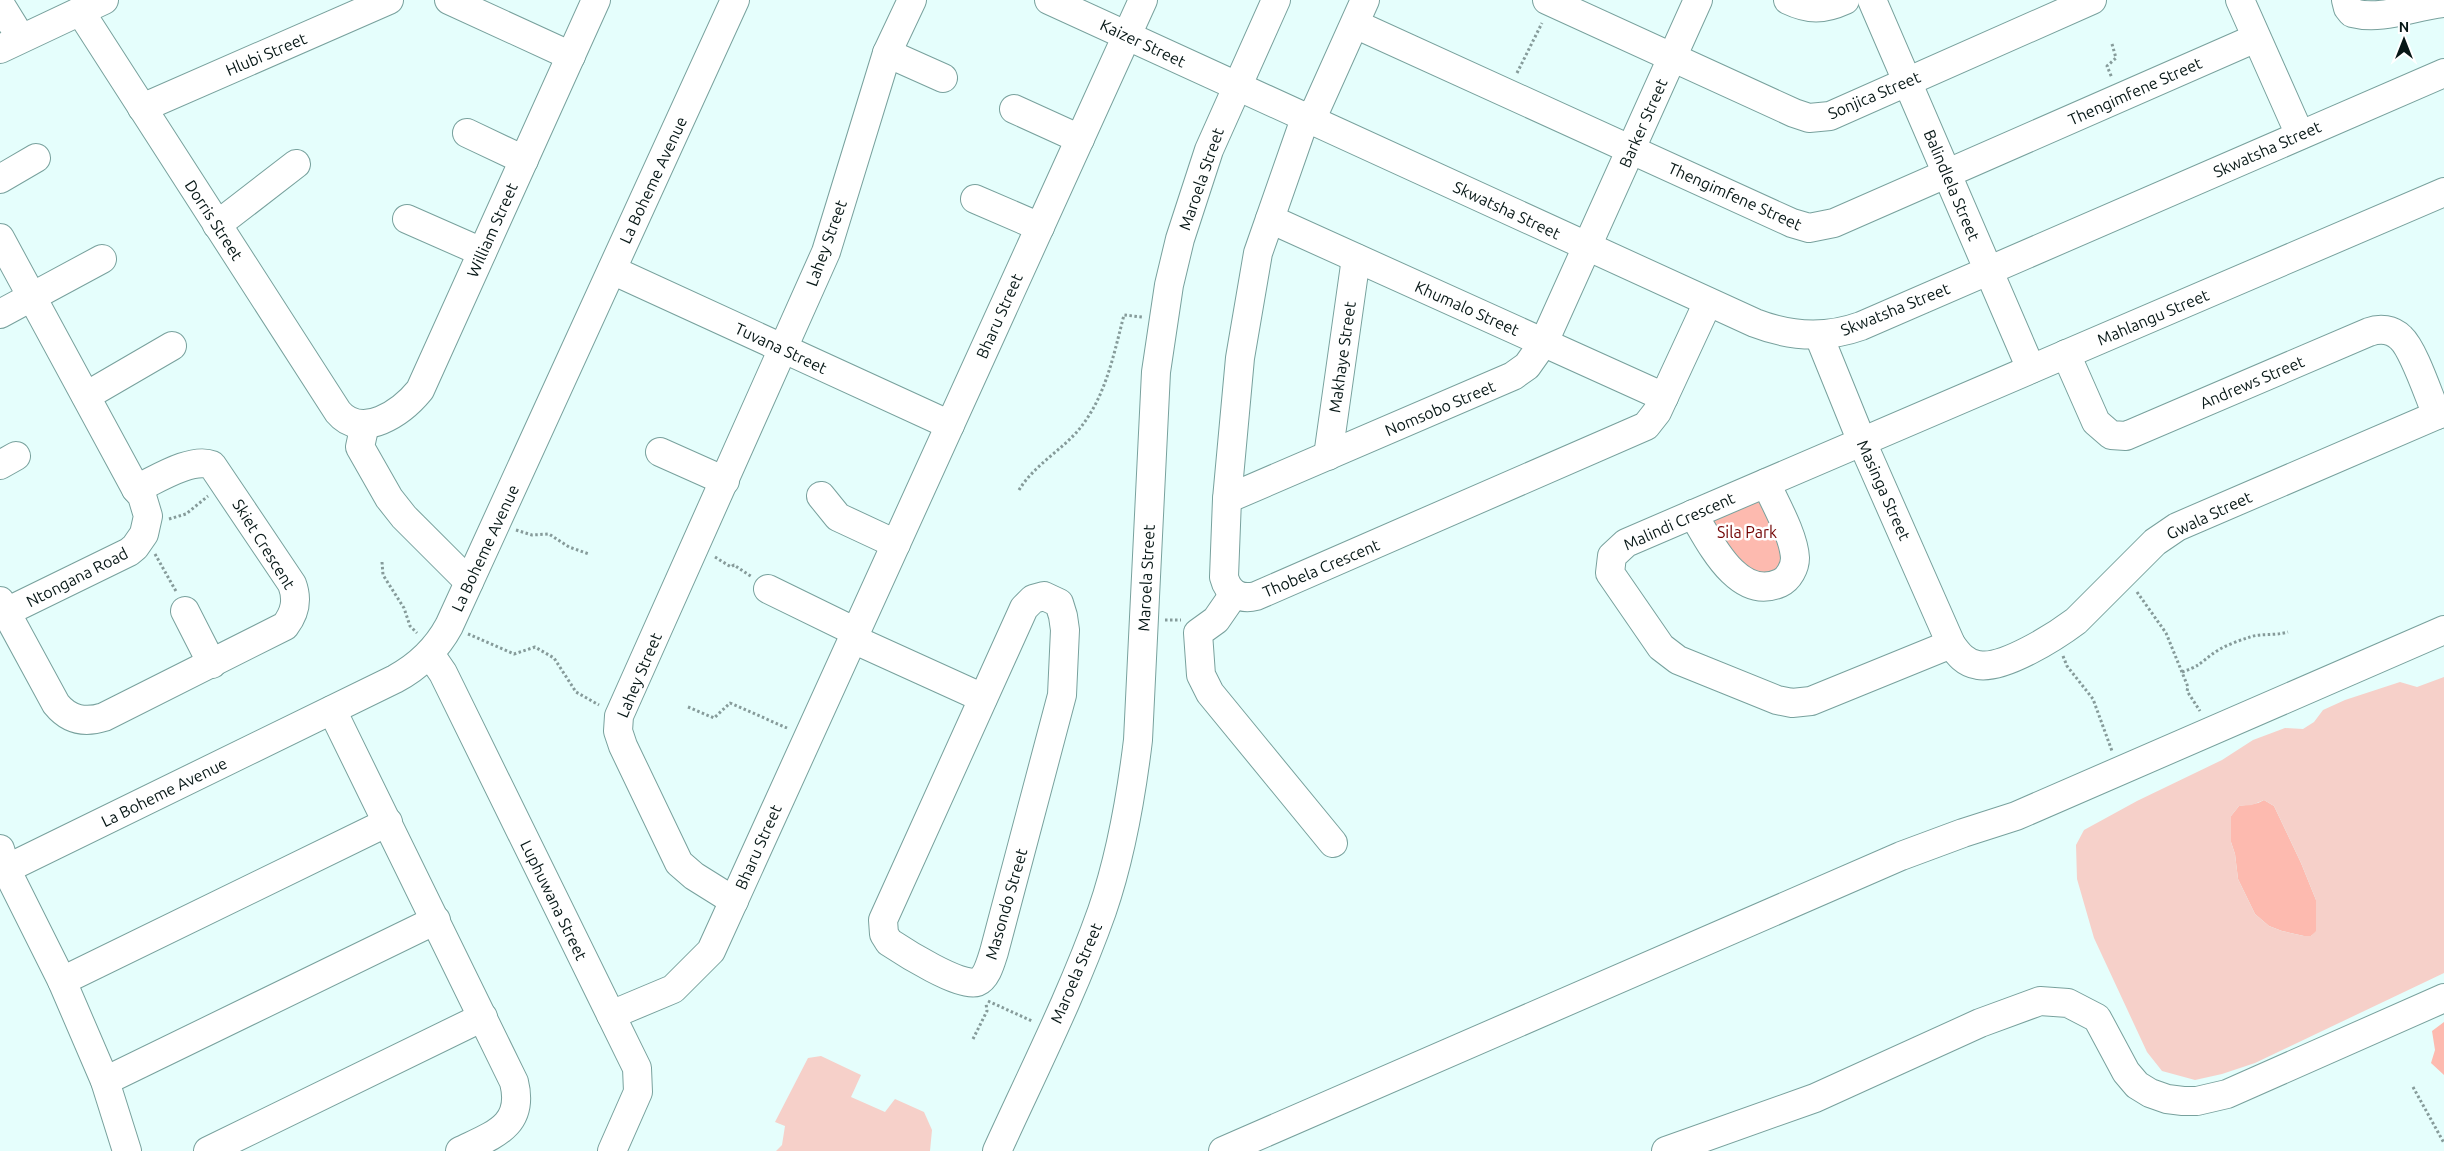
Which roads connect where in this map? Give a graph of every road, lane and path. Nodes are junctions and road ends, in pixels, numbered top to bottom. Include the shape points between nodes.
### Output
1 (104, 0) edge
2 (390, 0) edge
3 (448, 0) edge
4 (596, 0) edge
5 (734, 0) edge
6 (912, 0) edge
7 (1049, 0) edge
8 (1143, 0) edge
9 (1276, 0) edge
10 (1548, 0) edge
11 (1698, 0) edge
12 (1788, 0) edge
13 (1845, 0) edge
14 (1872, 0) edge
15 (2092, 0) edge
16 (2240, 0) edge
17 (2346, 0) edge
18 (2444, 3) edge
19 (0, 4) edge
20 (80, 11) junction
21 (1360, 12) edge
22 (1127, 36) junction
23 (2256, 38) junction
24 (10, 44) edge
25 (2112, 44) dead end
26 (886, 53) junction
27 (571, 56) junction
28 (1672, 57) junction
29 (2444, 72) edge
30 (943, 78) dead end
31 (1907, 81) junction
32 (1236, 86) junction
33 (1510, 95) junction
34 (2121, 97) junction
35 (142, 108) junction
36 (1014, 109) dead end
37 (1309, 119) junction
38 (467, 133) dead end
39 (2300, 135) junction
40 (1080, 139) junction
41 (1631, 150) junction
42 (36, 158) dead end
43 (524, 160) junction
44 (296, 164) dead end
45 (1947, 174) junction
46 (0, 179) edge
47 (2444, 192) edge
48 (975, 199) dead end
49 (407, 219) dead end
50 (1270, 219) junction
51 (217, 225) junction
52 (1040, 227) junction
53 (0, 238) edge
54 (1587, 246) junction
55 (482, 252) junction
56 (1356, 258) junction
57 (102, 259) dead end
58 (612, 270) junction
59 (1989, 271) junction
60 (31, 296) junction
61 (1708, 302) junction
62 (0, 314) edge
63 (1163, 320) junction
64 (1819, 336) junction
65 (1544, 342) junction
66 (172, 346) dead end
67 (784, 349) junction
68 (2066, 354) junction
69 (2031, 369) junction
70 (86, 396) junction
71 (1664, 397) junction
72 (2441, 413) edge
73 (360, 423) junction
74 (950, 425) junction
75 (1862, 442) junction
76 (660, 452) dead end
77 (1328, 456) junction
78 (224, 481) junction
79 (725, 481) junction
80 (1766, 483) junction
81 (136, 489) junction
82 (1019, 490) dead end
83 (821, 496) dead end
84 (1227, 499) junction
85 (1693, 514) junction
86 (496, 524) junction
87 (144, 533) junction
88 (896, 544) junction
89 (695, 546) junction
90 (589, 554) dead end
91 (382, 562) dead end
92 (2119, 578) junction
93 (470, 582) junction
94 (768, 589) joint
95 (1234, 594) junction
96 (2, 610) edge
97 (184, 611) joint
98 (449, 626) junction
99 (2444, 630) edge
100 (2288, 632) dead end
101 (855, 636) junction
102 (2050, 639) junction
103 (1951, 644) junction
104 (432, 651) junction
105 (212, 664) junction
106 (2182, 672) junction
107 (984, 698) junction
108 (688, 706) dead end
109 (332, 710) junction
110 (619, 716) junction
111 (2210, 732) junction
112 (808, 737) junction
113 (2120, 770) junction
114 (388, 822) junction
115 (1333, 843) dead end
116 (2, 864) edge
117 (734, 901) junction
118 (436, 920) junction
119 (62, 980) junction
120 (2444, 998) edge
121 (611, 1015) junction
122 (482, 1017) junction
123 (1052, 1030) junction
124 (973, 1038) dead end
125 (105, 1081) junction
126 (2413, 1087) dead end
127 (2444, 1143) edge
128 (127, 1151) edge
129 (208, 1151) edge
130 (460, 1151) edge
131 (612, 1151) edge
132 (997, 1151) edge
133 (1223, 1151) edge
134 (1666, 1151) edge

1 - 20 street
2 - 35 street, Hlubi Street
3 - 27 street
4 - 27 street, William Street
5 - 58 street, La Boheme Avenue
6 - 26 street, Lahey Street
7 - 22 street, Kaizer Street
8 - 22 street, Bharu Street
9 - 32 street, Maroela Street
10 - 28 street, Sonjica Street
10 - 33 path via 1539,20 1542,22 1516,74
11 - 28 street, Barker Street
12 - 13 street via 1817,9
14 - 31 street, Balindlela Street
15 - 31 street, Sonjica Street
16 - 23 street
17 - 18 street via 2352,13 2363,15 2392,14
19 - 24 street
20 - 24 street
20 - 35 street, Dorris Street
21 - 33 street, Thengimfene Street
21 - 37 street
22 - 32 street, Kaizer Street
22 - 40 street, Bharu Street
23 - 34 street, Thengimfene Street
23 - 39 street
25 - 34 path via 2116,58 2107,66
26 - 30 street
26 - 67 street, Lahey Street via 826,252
27 - 43 street, William Street
28 - 31 street, Sonjica Street via 1809,118 1830,116
28 - 41 street, Barker Street
29 - 39 street, Skwatsha Street
31 - 45 street, Balindlela Street
32 - 37 street, Skwatsha Street
32 - 63 street, Maroela Street via 1194,194
33 - 41 street, Thengimfene Street
34 - 45 street, Thengimfene Street
35 - 51 street, Dorris Street
36 - 40 street
37 - 50 street via 1301,130
37 - 54 street, Skwatsha Street
38 - 43 street
39 - 59 street, Skwatsha Street
40 - 52 street, Bharu Street
41 - 45 street, Thengimfene Street via 1792,223 1810,228 1834,223
41 - 54 street, Barker Street
42 - 46 street
43 - 55 street, William Street
44 - 51 street
45 - 59 street, Balindlela Street
47 - 68 street, Mahlangu Street
48 - 52 street
49 - 55 street
50 - 56 street, Khumalo Street
50 - 84 street via 1258,253 1246,320
51 - 73 street, Dorris Street via 338,412 346,419
52 - 74 street, Bharu Street
53 - 60 street
54 - 61 street, Skwatsha Street
54 - 65 street, Nomsobo Street
55 - 73 street, William Street via 420,390 402,408 383,419
56 - 65 street, Khumalo Street
56 - 77 street, Makhaye Street
57 - 60 street
58 - 67 street, Tuvana Street
58 - 86 street, La Boheme Avenue
59 - 64 street, Skwatsha Street via 1848,331
59 - 69 street, Balindlela Street
60 - 62 street
60 - 70 street
61 - 64 street, Skwatsha Street via 1770,329
61 - 71 street, Thobela Crescent
63 - 82 path via 1124,315 1098,404 1075,434 1026,479
63 - 123 street, Maroela Street via 1156,372 1142,686 1132,790 1102,909
64 - 75 street, Masinga Street
65 - 71 street, Khumalo Street
65 - 77 street, Nomsobo Street via 1527,366 1514,376
66 - 70 street
67 - 74 street, Tuvana Street
67 - 79 street, Lahey Street
68 - 69 street, Mahlangu Street
68 - 72 street, Andrews Street via 2096,422 2111,435 2126,436 2369,332 2384,330 2398,335 2406,345
69 - 75 street, Mahlangu Street
70 - 81 street
71 - 95 street, Thobela Crescent via 1654,417 1640,429 1256,596 1249,598
72 - 92 street, Gwala Street via 2177,528 2155,542
73 - 93 street via 360,447 390,498 404,517
74 - 88 street, Bharu Street
75 - 80 street, Malindi Crescent
75 - 103 street, Masinga Street
76 - 79 street
77 - 84 street, Nomsobo Street
78 - 81 street, Skiet Crescent via 212,465 200,462
78 - 87 path via 186,514
78 - 105 street, Skiet Crescent via 292,584 295,605 290,620 278,631
79 - 89 street, Lahey Street
80 - 85 street, Malindi Crescent
80 - 85 street via 1794,549 1793,567 1783,582 1758,586 1737,575 1720,557
81 - 87 street via 146,506
83 - 88 street via 838,517
84 - 95 street via 1224,577
85 - 103 street, Malindi Crescent via 1620,546 1610,562 1612,578 1661,647 1678,660 1777,700 1800,703
86 - 90 path via 532,535 549,534 569,548
86 - 93 street, La Boheme Avenue
87 - 96 street, Ntongana Road via 129,552
87 - 97 path
88 - 101 street, Bharu Street
89 - 94 path via 731,567 734,565
89 - 110 street, Lahey Street
91 - 104 path via 383,575 404,608 410,626
92 - 102 street, Gwala Street via 2076,622
92 - 106 path via 2152,611
93 - 98 street, La Boheme Avenue
94 - 101 street
95 - 115 street via 1216,620 1198,633 1200,675 1210,693
96 - 105 street, Skiet Crescent via 56,704 66,714 80,720 104,717
97 - 105 street
98 - 104 street, La Boheme Avenue
98 - 110 path via 514,654 535,647 554,658 576,692
99 - 111 street
100 - 106 path via 2250,636 2210,655 2195,669
101 - 107 street
101 - 112 street, Bharu Street
102 - 103 street, Gwala Street via 1987,666 1964,660
102 - 113 path via 2093,699
104 - 109 street, La Boheme Avenue via 408,672
104 - 121 street, Luphuwana Street
106 - 111 path via 2187,691
107 - 107 street, Masondo Street via 1024,608 1039,597 1054,599 1062,609 1065,630 1060,708 994,952 984,976 977,982 968,982 899,949 889,942 882,925
108 - 112 path via 714,718 730,703
109 - 114 street
109 - 116 street, La Boheme Avenue
110 - 117 street, Lahey Street via 618,731 623,746 679,863
111 - 113 street
112 - 117 street, Bharu Street
113 - 133 street via 2016,816 1901,856
114 - 118 street
114 - 119 street
116 - 119 street
117 - 121 street, Bharu Street via 711,951 688,976 673,989
118 - 122 street
118 - 125 street
119 - 125 street
120 - 134 street via 2227,1094 2198,1101 2167,1099 2137,1085 2126,1072 2097,1018 2068,1003 2040,1001 1980,1023 1815,1098
121 - 131 street, Luphuwana Street via 637,1068 639,1083
122 - 129 street
122 - 130 street via 514,1082 516,1110 497,1134
123 - 124 path via 985,1000 987,1011
123 - 132 street, Maroela Street
125 - 128 street
126 - 127 path

